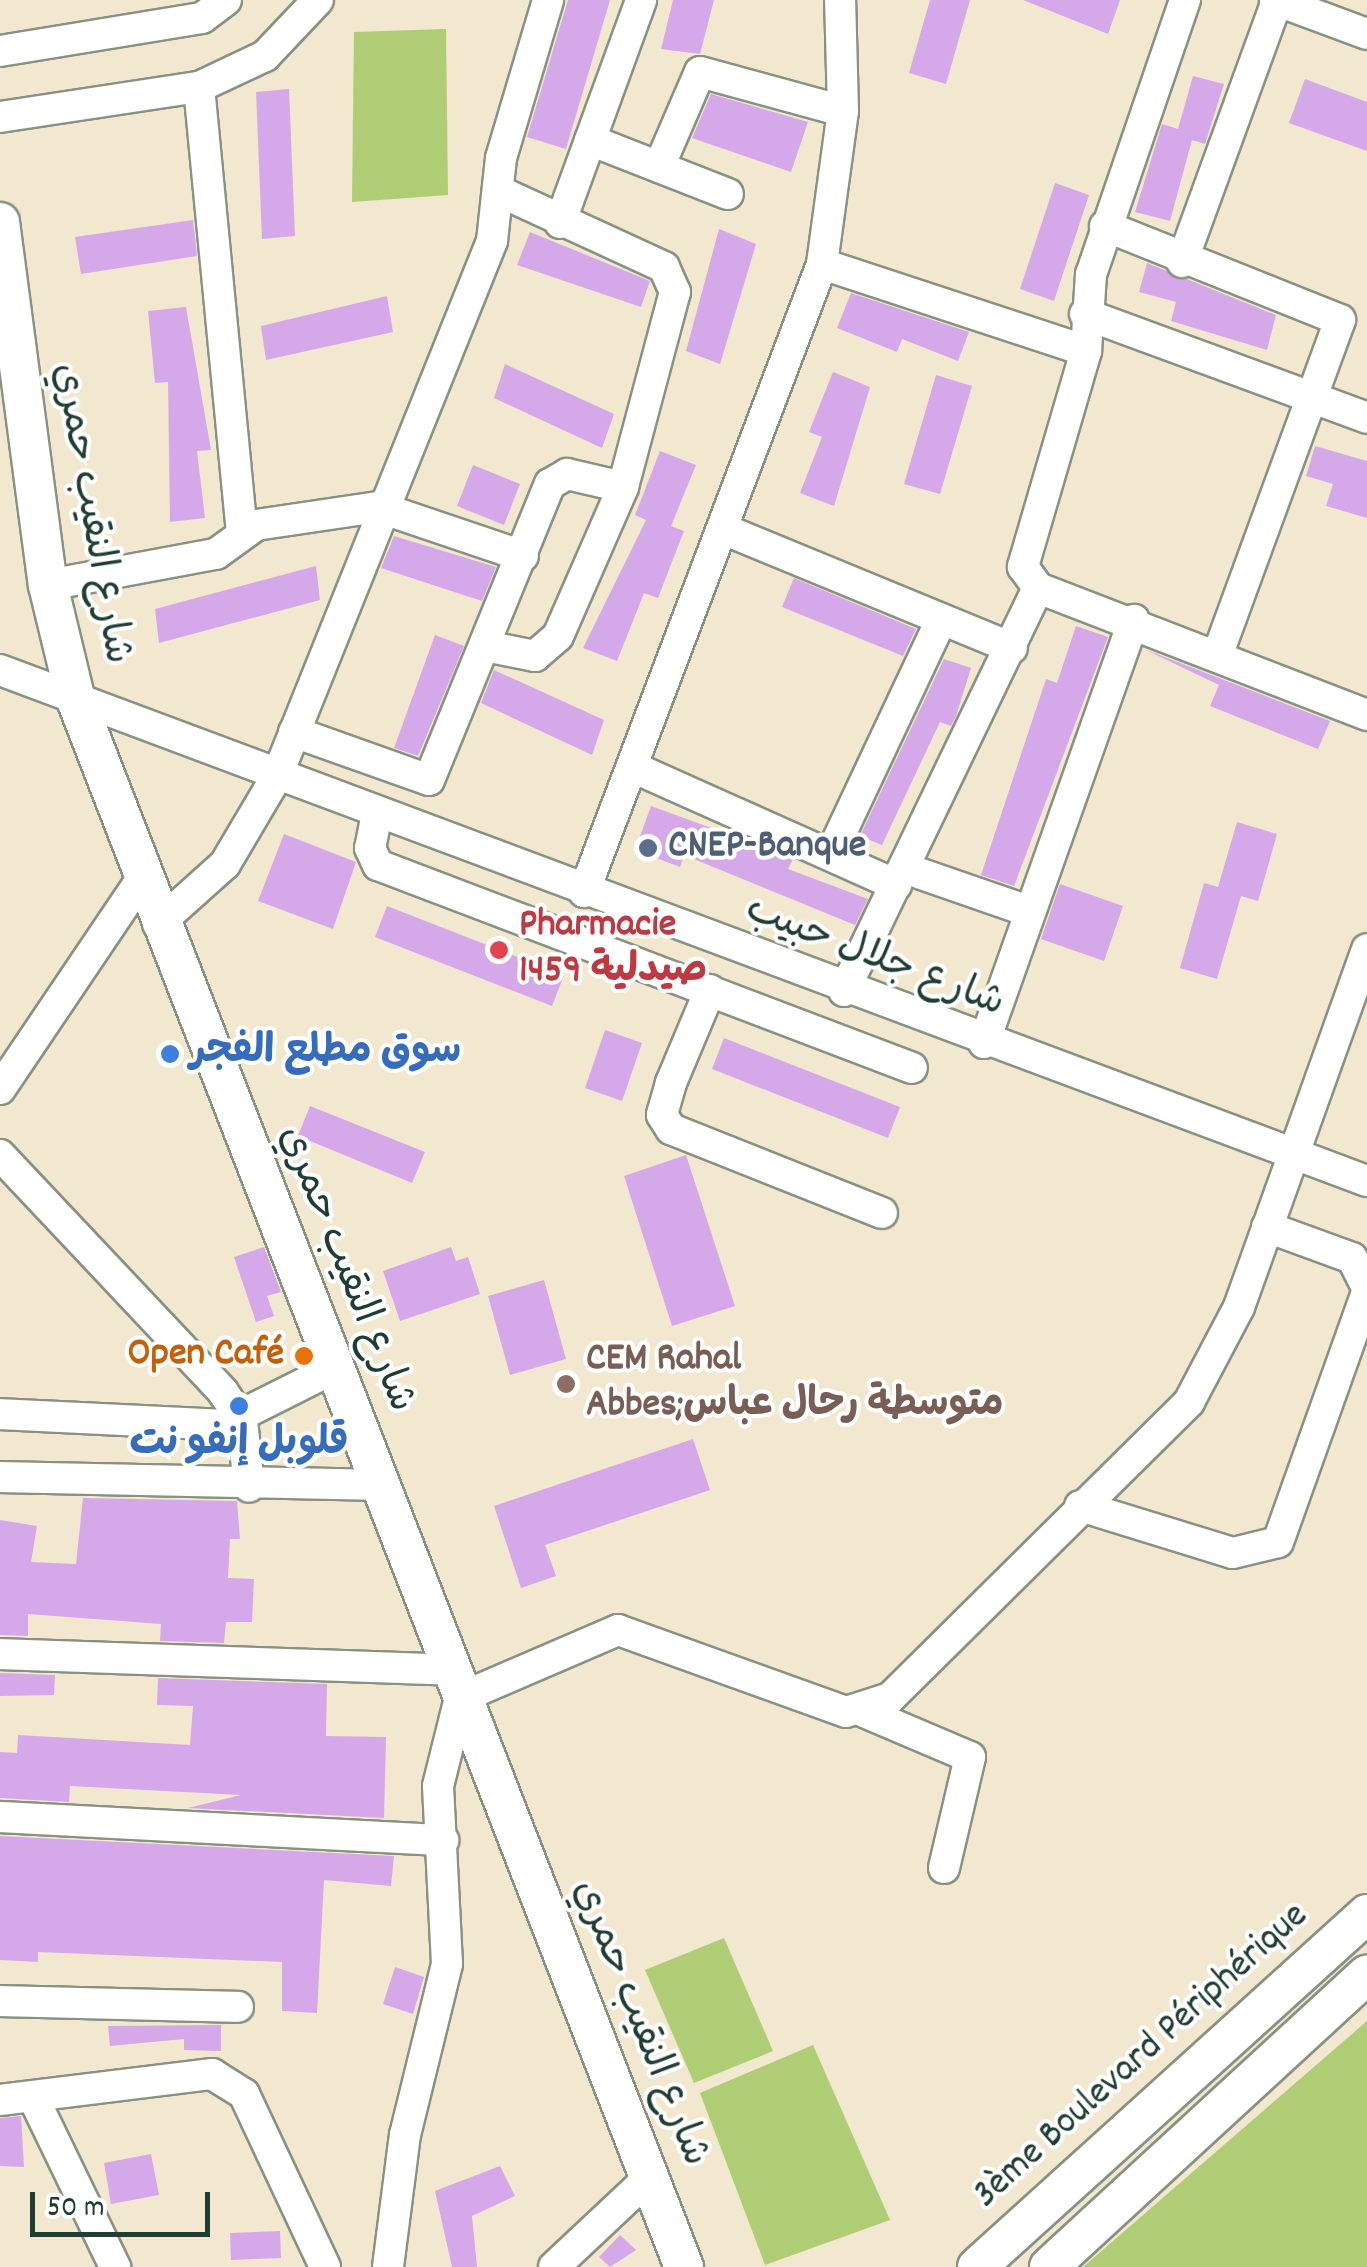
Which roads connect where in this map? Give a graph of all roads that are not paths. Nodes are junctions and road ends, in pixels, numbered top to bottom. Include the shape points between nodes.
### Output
1 (226, 0) edge
2 (318, 0) edge
3 (548, 0) edge
4 (641, 0) edge
5 (840, 0) edge
6 (1185, 0) edge
7 (1276, 0) edge
8 (1367, 34) edge
9 (0, 52) edge
10 (199, 88) junction
11 (843, 111) junction
12 (0, 117) edge
13 (590, 140) junction
14 (659, 167) junction
15 (504, 193) junction
16 (728, 194) dead end
17 (0, 222) edge
18 (560, 223) junction
19 (1105, 226) junction
20 (1182, 262) junction
21 (822, 264) junction
22 (1085, 314) junction
23 (1086, 351) junction
24 (1314, 400) junction
25 (1367, 418) edge
26 (623, 487) junction
27 (378, 507) junction
28 (242, 530) junction
29 (728, 531) junction
30 (522, 556) junction
31 (48, 585) junction
32 (1038, 588) junction
33 (941, 620) junction
34 (1134, 620) junction
35 (486, 646) junction
36 (1012, 648) junction
37 (1217, 656) junction
38 (0, 670) edge
39 (75, 697) junction
40 (1367, 715) edge
41 (294, 732) junction
42 (637, 769) junction
43 (277, 776) junction
44 (377, 813) junction
45 (831, 854) junction
46 (900, 876) junction
47 (141, 880) junction
48 (584, 892) junction
49 (1028, 912) junction
50 (158, 924) junction
51 (1367, 949) edge
52 (710, 990) junction
53 (844, 990) junction
54 (1358, 1001) edge
55 (984, 1043) junction
56 (912, 1068) dead end
57 (0, 1089) edge
58 (1292, 1153) junction
59 (0, 1156) edge
60 (1367, 1181) edge
61 (882, 1213) dead end
62 (1267, 1226) junction
63 (1367, 1289) edge
64 (335, 1368) junction
65 (0, 1414) edge
66 (242, 1420) junction
67 (0, 1477) edge
68 (380, 1485) junction
69 (249, 1487) junction
70 (1080, 1506) junction
71 (0, 1654) edge
72 (456, 1684) junction
73 (864, 1712) junction
74 (0, 1817) edge
75 (443, 1840) junction
76 (944, 1868) dead end
77 (1367, 1914) edge
78 (1360, 1987) edge
79 (0, 2001) edge
80 (238, 2007) dead end
81 (33, 2097) junction
82 (0, 2100) edge
83 (650, 2177) junction
84 (115, 2267) edge
85 (325, 2267) edge
86 (388, 2267) edge
87 (554, 2267) edge
88 (684, 2267) edge
89 (976, 2267) edge
90 (1049, 2267) edge

1 - 9 street via 202,18
2 - 10 street via 265,56
3 - 15 street via 500,158
4 - 13 street
5 - 11 street
6 - 19 street
7 - 8 street
7 - 20 street
10 - 12 street
10 - 28 street
11 - 14 street via 700,72
11 - 21 street
13 - 14 street
13 - 18 street
14 - 16 street
15 - 18 street
15 - 27 street via 442,366
17 - 31 main road, شارع النقيب حمري
18 - 26 street via 632,250 674,280
19 - 20 street
19 - 22 street
20 - 24 street via 1337,316
21 - 23 street
21 - 29 street
22 - 23 street
22 - 24 street
23 - 32 street via 1022,556
24 - 25 street
24 - 37 street
26 - 30 street via 562,474
26 - 35 street via 552,645 536,656
27 - 28 street
27 - 30 street
27 - 41 street
28 - 31 street via 216,554
29 - 33 street
29 - 42 street
30 - 35 street
31 - 39 main road, شارع النقيب حمري
32 - 34 street
32 - 36 street
33 - 36 street
33 - 45 street
34 - 37 street
34 - 49 street
35 - 41 street via 428,780
36 - 46 street
37 - 40 street
38 - 39 street, شارع جلال حبيب
39 - 43 street, شارع جلال حبيب
39 - 47 main road, شارع النقيب حمري
41 - 43 street
42 - 45 street
42 - 48 street
43 - 44 street, شارع جلال حبيب
43 - 50 street via 226,864
44 - 48 street, شارع جلال حبيب
44 - 52 street via 370,848 378,866
45 - 46 street
46 - 49 street
46 - 53 street
47 - 50 main road, شارع النقيب حمري
47 - 57 street
48 - 53 street, شارع جلال حبيب
49 - 55 street
50 - 64 main road, شارع النقيب حمري
51 - 54 street
52 - 56 street
52 - 61 street via 671,1082 662,1115 671,1129
53 - 55 street, شارع جلال حبيب
54 - 58 street
55 - 58 street, شارع جلال حبيب
58 - 60 street, شارع جلال حبيب
58 - 62 street
59 - 66 street
62 - 63 street via 1352,1258
62 - 70 street via 1239,1307 1189,1402
63 - 70 street via 1278,1542 1233,1553
64 - 66 street
64 - 68 main road, شارع النقيب حمري
65 - 66 street
66 - 69 street
67 - 69 street
68 - 69 street
68 - 72 main road, شارع النقيب حمري
70 - 73 street via 890,1698
71 - 72 street
72 - 73 street via 618,1630
72 - 75 street via 439,1774
72 - 83 main road, شارع النقيب حمري
73 - 76 street via 970,1757
74 - 75 street
75 - 86 street via 447,1964 404,2135
77 - 89 main road, 3ème Boulevard Périphérique
78 - 90 main road
79 - 80 street
81 - 82 street
81 - 84 street
81 - 85 street via 212,2074 244,2094
83 - 87 street
83 - 88 main road, شارع النقيب حمري

